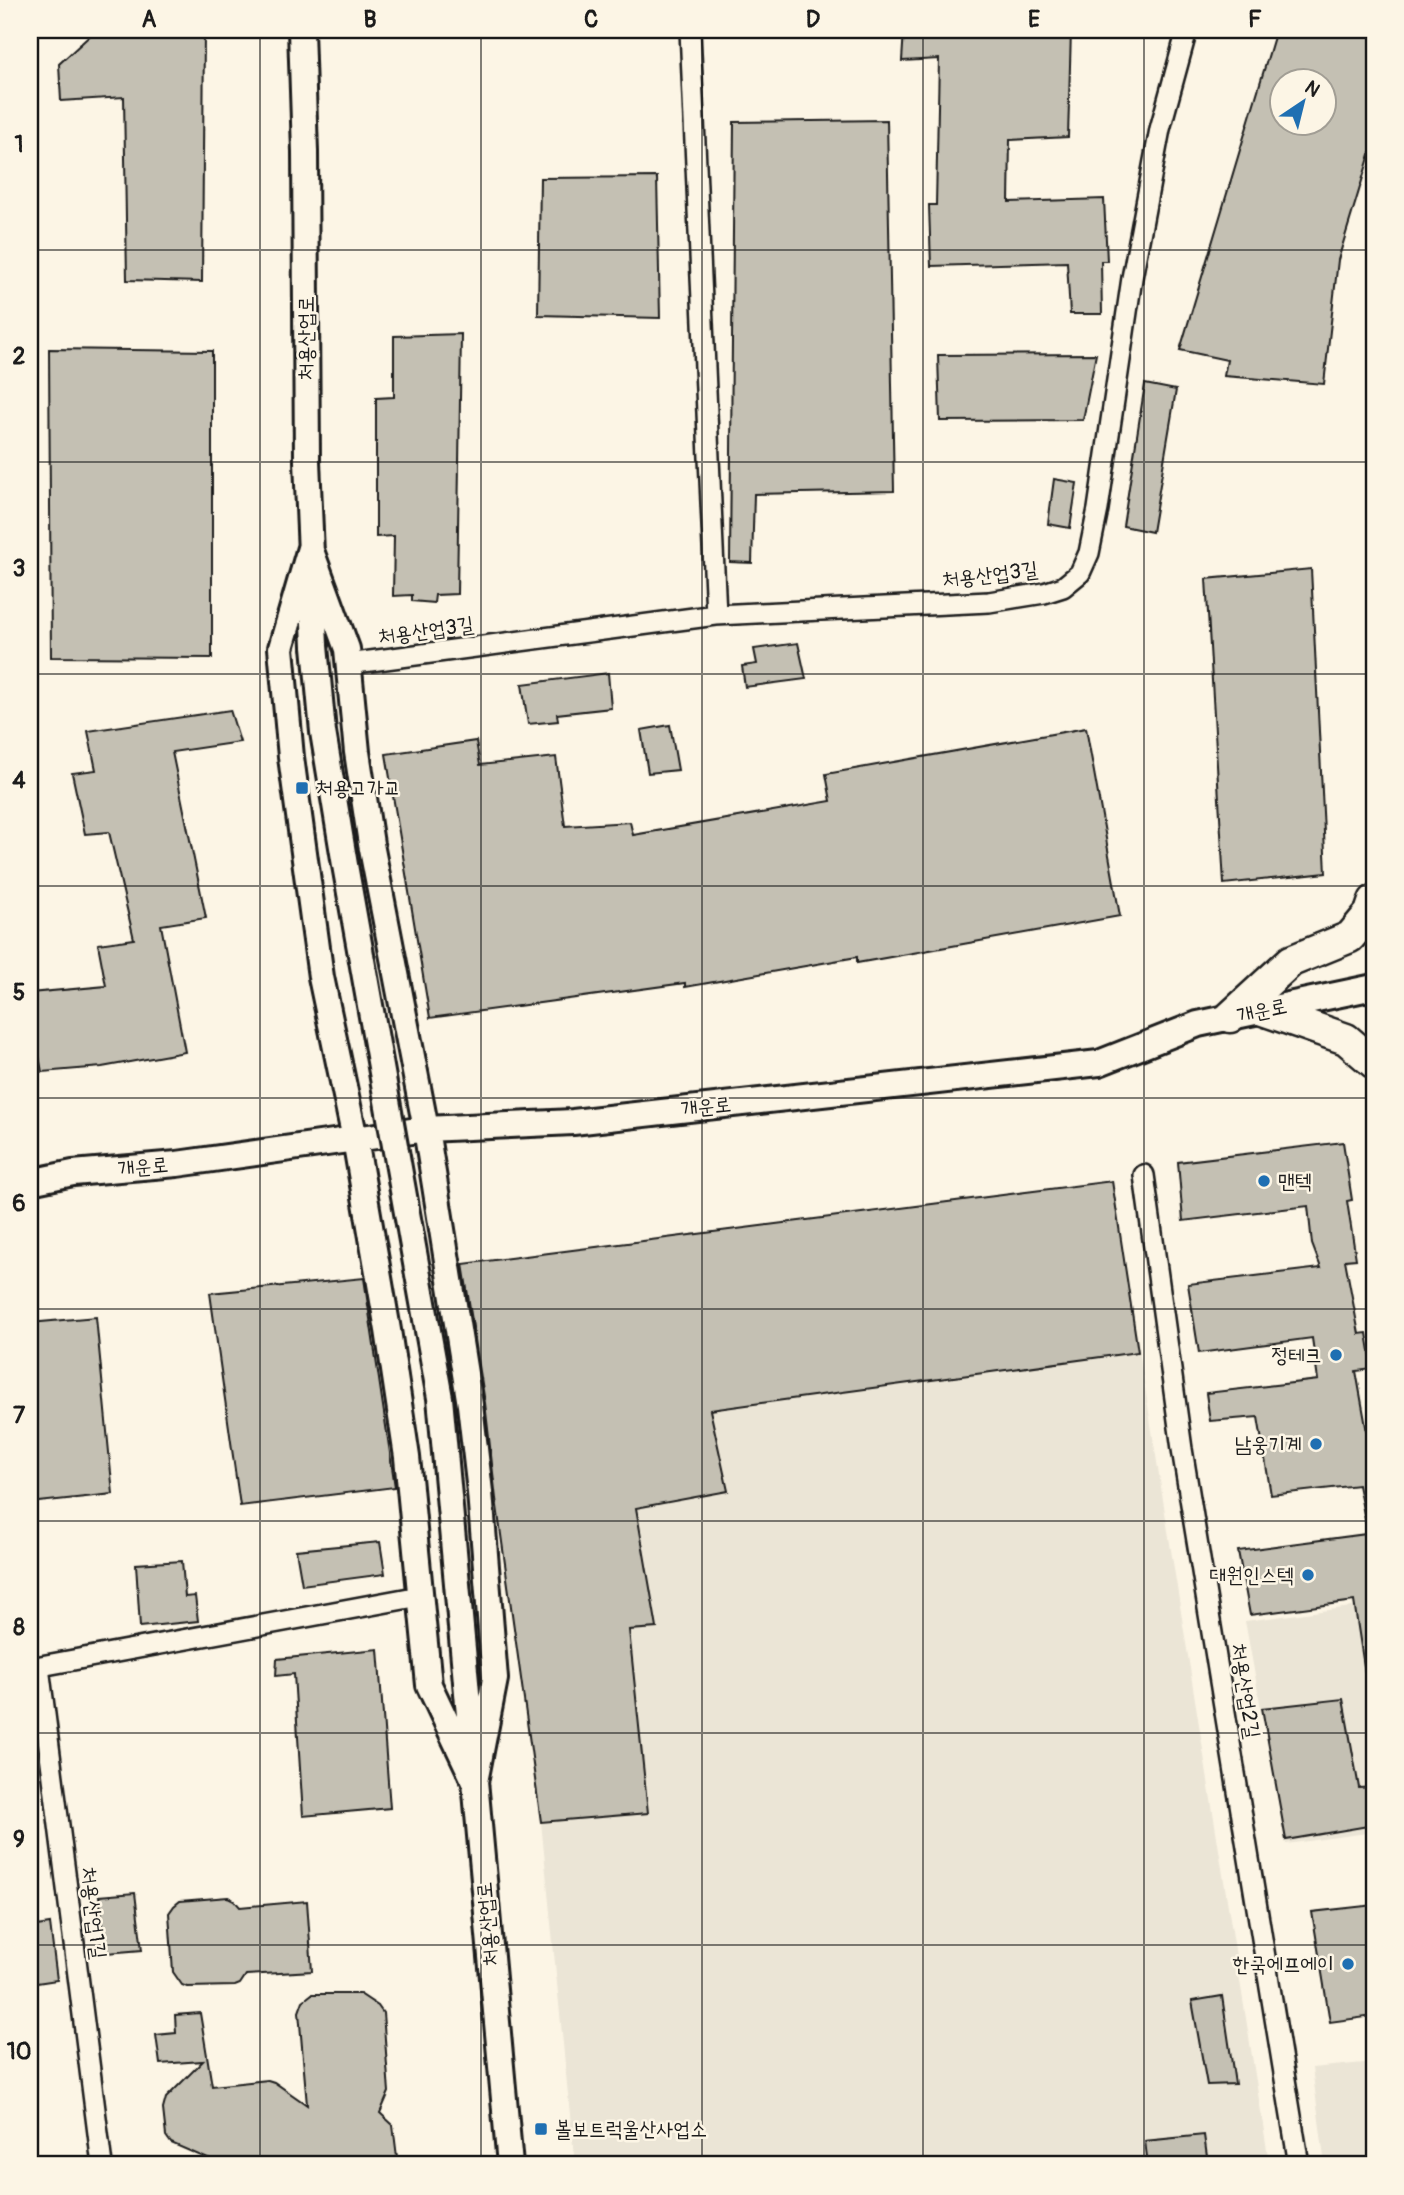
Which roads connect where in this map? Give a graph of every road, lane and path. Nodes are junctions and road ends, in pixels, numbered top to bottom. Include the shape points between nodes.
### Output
1 (301, 30) edge
2 (690, 30) edge
3 (1186, 30) edge
4 (310, 548) junction
5 (716, 615) junction
6 (348, 664) junction
7 (1374, 901) edge
8 (1374, 988) edge
9 (1263, 1010) junction
10 (1230, 1017) junction
11 (1374, 1063) edge
12 (426, 1129) junction
13 (355, 1139) junction
14 (1144, 1175) dead end
15 (30, 1182) edge
16 (420, 1596) junction
17 (34, 1667) edge
18 (475, 1782) junction
19 (102, 2165) edge
20 (510, 2165) edge
21 (1299, 2165) edge

1 - 4 main road, 처용산업로
2 - 5 street
3 - 5 street, 처용산업3길 via 1160,129 1132,278 1098,509 1080,573 1063,587 989,602
4 - 6 main road via 347,649
4 - 13 main road via 281,648 321,977
4 - 18 main road, 처용산업로, bridge via 323,732 440,1398
5 - 6 street, 처용산업3길
6 - 12 main road via 371,844
7 - 10 highway via 1350,937 1291,961
8 - 9 main road, 개운로
9 - 10 main road, 개운로
9 - 11 highway via 1346,1039
10 - 12 main road, 개운로 via 1198,1024 1099,1063 573,1122
12 - 13 main road, 개운로
12 - 18 main road via 470,1405 495,1679
13 - 15 main road, 개운로
13 - 16 main road via 407,1457
14 - 21 street, 처용산업2길 via 1182,1449
16 - 17 street, 처용산업1길
16 - 18 main road via 429,1685
17 - 19 street, 처용산업1길
18 - 20 main road, 처용산업로

